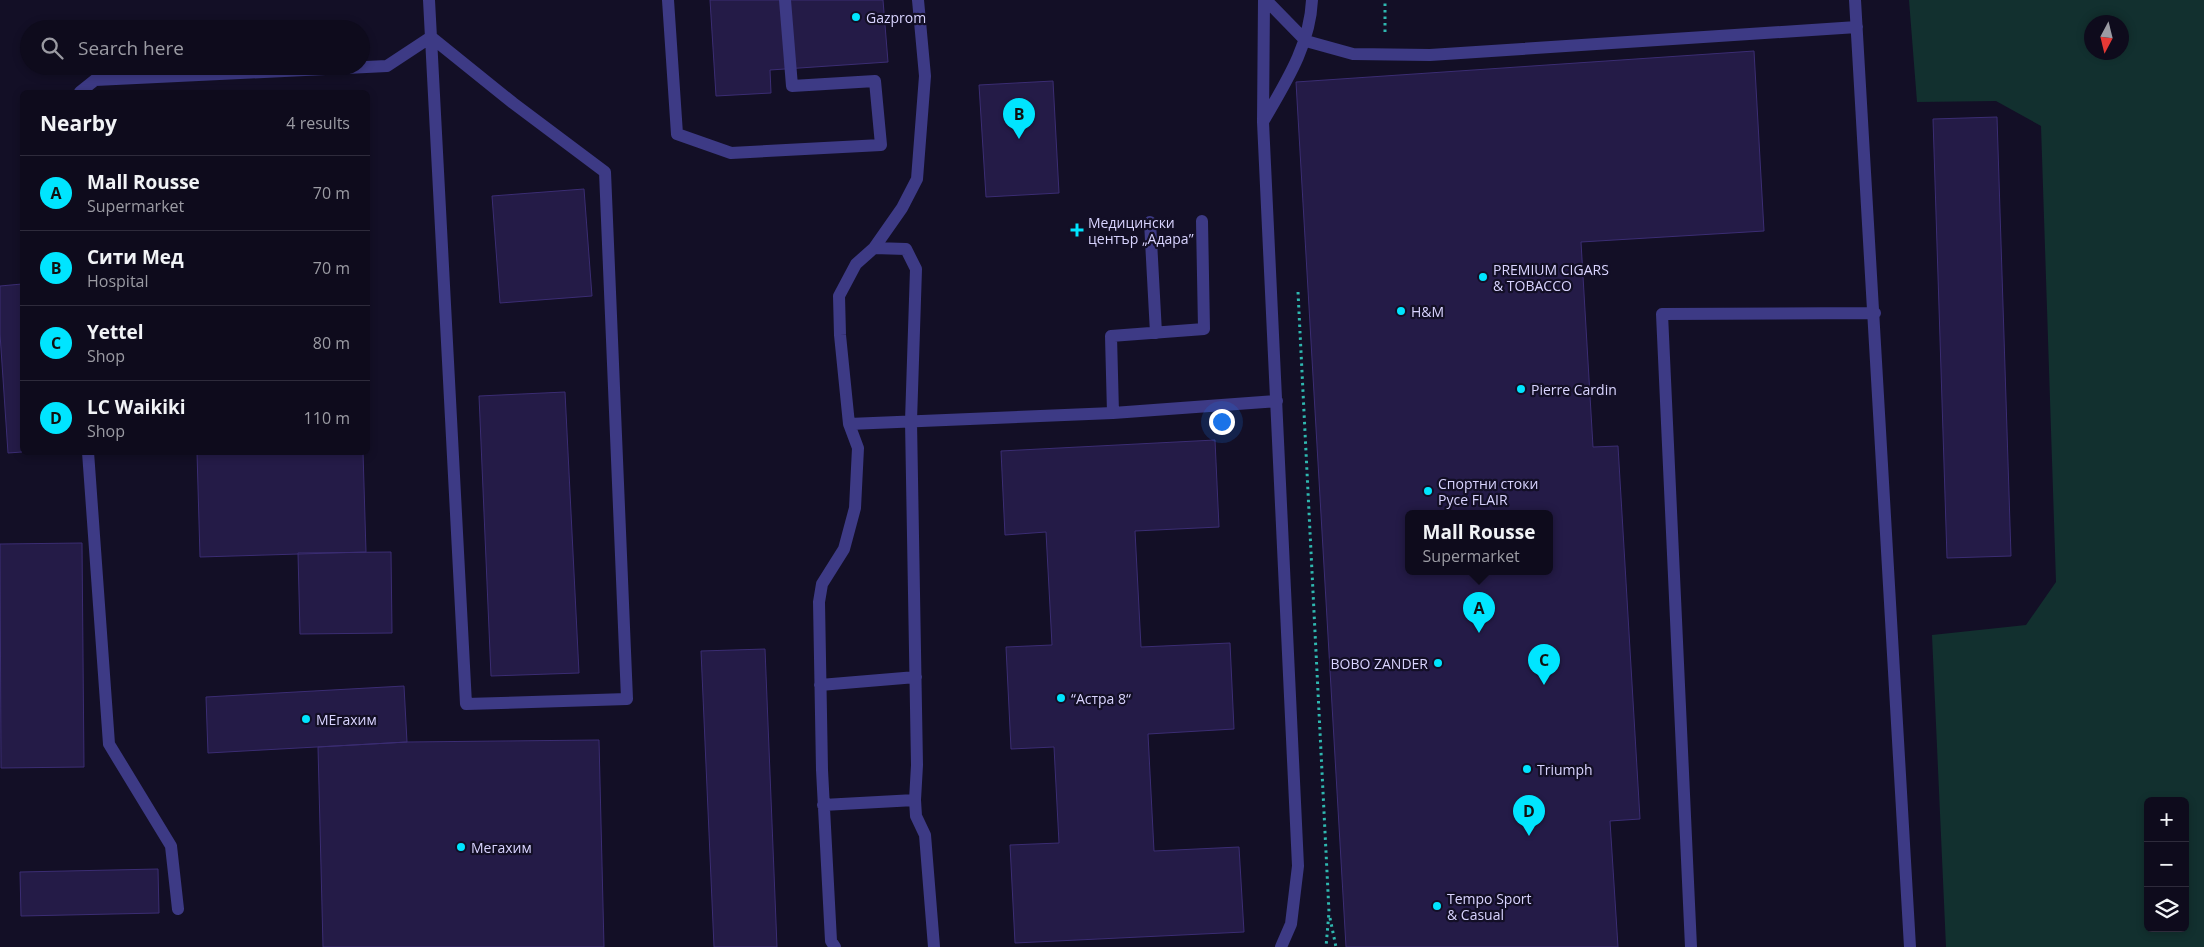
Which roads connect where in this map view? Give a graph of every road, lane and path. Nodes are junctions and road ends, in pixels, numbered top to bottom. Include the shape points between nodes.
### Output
1 (429, 0) edge
2 (668, 0) edge
3 (785, 0) edge
4 (918, 0) edge
5 (1265, 0) edge
6 (1312, 0) edge
7 (1385, 0) edge
8 (1855, 0) edge
9 (1857, 27) junction
10 (431, 37) junction
11 (1306, 41) junction
12 (1385, 55) junction
13 (370, 67) edge
14 (199, 75) edge
15 (82, 90) edge
16 (1263, 122) junction
17 (1202, 221) dead end
18 (1150, 222) dead end
19 (874, 248) junction
20 (1298, 292) dead end
21 (1875, 313) junction
22 (1156, 333) junction
23 (1277, 401) junction
24 (1113, 413) junction
25 (912, 421) junction
26 (849, 424) junction
27 (88, 455) edge
28 (916, 677) junction
29 (820, 685) junction
30 (915, 800) junction
31 (823, 805) junction
32 (178, 910) dead end
33 (1329, 912) junction
34 (835, 947) edge
35 (934, 947) edge
36 (1281, 947) edge
37 (1326, 947) edge
38 (1336, 947) edge
39 (1691, 947) edge
40 (1910, 947) edge

1 - 10 street
2 - 3 street via 677,134 731,153 881,145 875,81 792,86
4 - 19 street via 925,76 917,179 902,208
5 - 11 street
5 - 16 street
6 - 11 street
7 - 12 path
8 - 9 street
9 - 12 street via 1430,55
9 - 21 street
10 - 10 street via 466,704 627,699 605,172
10 - 13 street via 387,66
11 - 12 street via 1353,54
11 - 16 street
14 - 15 street via 95,80
16 - 23 street
17 - 22 street via 1204,329
18 - 22 street
19 - 25 street via 906,249 916,269
19 - 26 street via 856,264 838,296
20 - 33 path
21 - 39 street via 1662,314
21 - 40 street
22 - 24 street via 1111,336
23 - 24 street
23 - 36 street via 1298,866 1291,924
24 - 25 street
25 - 26 street
25 - 28 street
26 - 29 street via 858,448 855,508 844,549 822,584 819,602
27 - 32 street via 109,744 171,846
28 - 29 street
28 - 30 street
29 - 31 street
30 - 31 street
30 - 35 street via 916,816 925,834
31 - 34 street via 831,941
33 - 37 path
33 - 38 path

